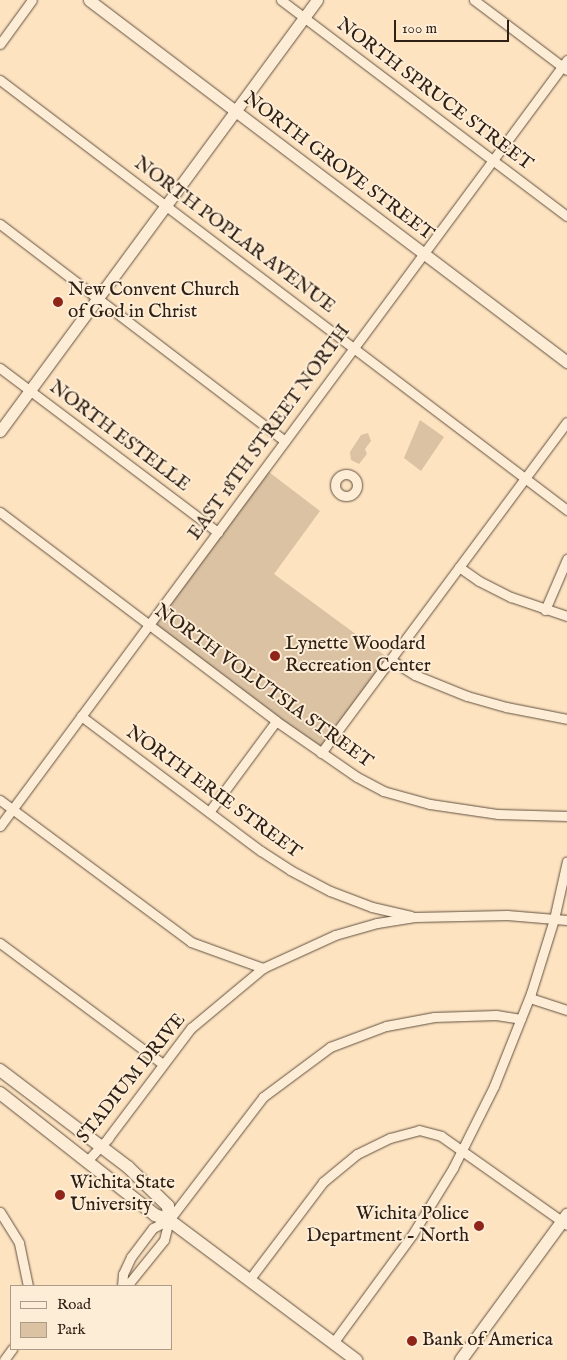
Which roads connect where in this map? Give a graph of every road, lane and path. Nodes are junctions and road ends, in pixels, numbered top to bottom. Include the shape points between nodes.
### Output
1 (32, 0) edge
2 (88, 0) edge
3 (281, 0) edge
4 (317, 0) edge
5 (474, 0) edge
6 (304, 18) junction
7 (0, 44) edge
8 (565, 66) edge
9 (0, 80) edge
10 (235, 110) junction
11 (493, 160) junction
12 (167, 206) junction
13 (567, 216) edge
14 (0, 224) edge
15 (424, 253) junction
16 (99, 298) junction
17 (354, 348) junction
18 (567, 362) edge
19 (0, 368) edge
20 (30, 391) junction
21 (567, 422) edge
22 (0, 431) edge
23 (285, 441) junction
24 (525, 478) junction
25 (567, 510) edge
26 (0, 512) edge
27 (218, 532) junction
28 (567, 560) edge
29 (459, 567) junction
30 (546, 610) junction
31 (567, 616) edge
32 (149, 625) junction
33 (391, 660) junction
34 (81, 716) junction
35 (567, 719) edge
36 (276, 721) junction
37 (321, 753) junction
38 (0, 800) edge
39 (12, 810) junction
40 (209, 812) junction
41 (567, 816) edge
42 (0, 826) edge
43 (567, 861) edge
44 (414, 917) junction
45 (554, 919) junction
46 (567, 920) edge
47 (0, 944) edge
48 (263, 968) junction
49 (530, 998) junction
50 (567, 1010) edge
51 (521, 1019) junction
52 (162, 1064) junction
53 (0, 1070) edge
54 (0, 1093) edge
55 (100, 1146) junction
56 (462, 1149) junction
57 (86, 1162) junction
58 (0, 1212) edge
59 (169, 1220) junction
60 (565, 1221) edge
61 (249, 1280) junction
62 (28, 1285) edge
63 (124, 1285) edge
64 (126, 1285) edge
65 (333, 1343) junction
66 (356, 1360) edge
67 (461, 1360) edge

1 - 7 street
2 - 10 street, NORTH GROVE STREET
3 - 6 street, NORTH SPRUCE STREET
4 - 6 street
5 - 8 street
6 - 10 street
6 - 11 street, NORTH SPRUCE STREET
8 - 11 street, EAST 18TH STREET NORTH
9 - 12 street, NORTH POPLAR AVENUE
10 - 12 street
10 - 15 street, NORTH GROVE STREET
11 - 13 street, NORTH SPRUCE STREET
11 - 15 street, EAST 18TH STREET NORTH
12 - 16 street
12 - 17 street, NORTH POPLAR AVENUE
14 - 16 street
15 - 17 street, EAST 18TH STREET NORTH
15 - 18 street, NORTH GROVE STREET
16 - 20 street
16 - 23 street
17 - 23 street, EAST 18TH STREET NORTH
17 - 24 street, NORTH POPLAR AVENUE
19 - 20 street, NORTH ESTELLE
20 - 22 street
20 - 27 street, NORTH ESTELLE
21 - 24 street
23 - 27 street, EAST 18TH STREET NORTH
24 - 25 street, NORTH POPLAR AVENUE
24 - 29 street
26 - 32 street, NORTH VOLUTSIA STREET
27 - 32 street, EAST 18TH STREET NORTH
28 - 30 street
29 - 30 street via 479,582 511,598
29 - 33 street
30 - 31 street
32 - 34 street, EAST 18TH STREET NORTH
32 - 36 street, NORTH VOLUTSIA STREET
33 - 35 street via 414,675 467,696
33 - 37 street
34 - 39 street, EAST 18TH STREET NORTH
34 - 40 street, NORTH ERIE STREET
36 - 37 street, NORTH VOLUTSIA STREET
36 - 40 street
37 - 41 street, NORTH VOLUTSIA STREET via 383,791 430,804 498,814
38 - 39 street
39 - 42 street, EAST 18TH STREET NORTH
39 - 48 street via 191,942
40 - 44 street, NORTH ERIE STREET via 261,852 330,891 372,907
43 - 45 street
44 - 45 street, STADIUM DRIVE via 507,915
44 - 48 street, STADIUM DRIVE via 335,935
45 - 46 street, STADIUM DRIVE
45 - 49 street
47 - 52 street
48 - 52 street, STADIUM DRIVE via 191,1028
49 - 50 street
49 - 51 street
51 - 56 street via 494,1086
51 - 59 street via 496,1015 434,1017 386,1026 330,1047 263,1097
52 - 55 street, STADIUM DRIVE
53 - 55 main road
54 - 57 main road
55 - 57 street, STADIUM DRIVE
55 - 59 main road via 128,1167 168,1206
56 - 60 street
56 - 61 street via 441,1136 419,1130 390,1138 358,1154 323,1182
56 - 65 street via 412,1235
57 - 59 main road via 155,1215
58 - 62 street via 19,1243
59 - 61 main road
59 - 63 street via 153,1228 131,1257 123,1274
59 - 64 street via 164,1240
60 - 67 main road
61 - 65 main road
65 - 66 main road

